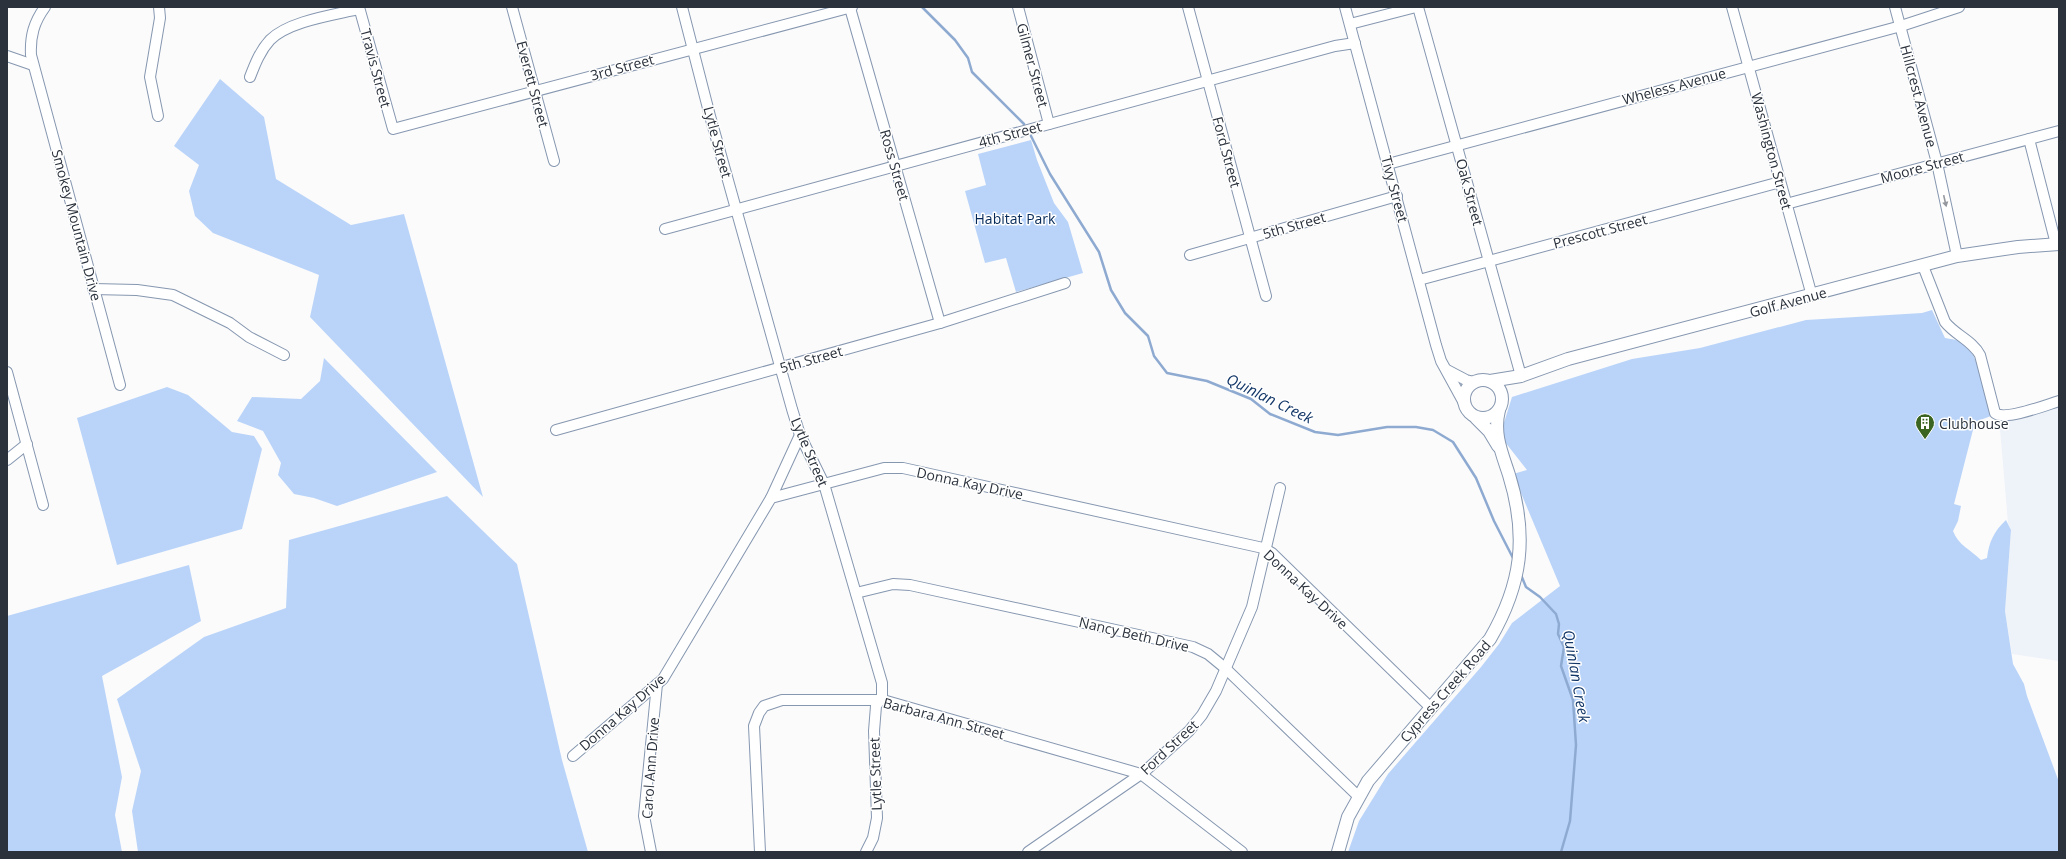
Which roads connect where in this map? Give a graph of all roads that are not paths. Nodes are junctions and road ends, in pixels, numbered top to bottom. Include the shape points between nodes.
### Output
1 (44, 7) edge
2 (159, 7) edge
3 (512, 7) edge
4 (682, 7) edge
5 (851, 7) edge
6 (1018, 7) edge
7 (1188, 7) edge
8 (1345, 7) edge
9 (1417, 7) edge
10 (1732, 7) edge
11 (1895, 7) edge
12 (1959, 7) edge
13 (359, 8) edge
14 (1350, 24) junction
15 (1901, 26) junction
16 (1355, 43) junction
17 (694, 48) junction
18 (7, 56) edge
19 (34, 65) junction
20 (1748, 66) junction
21 (250, 77) dead end
22 (1208, 80) junction
23 (534, 91) junction
24 (158, 116) dead end
25 (1048, 124) junction
26 (393, 129) joint
27 (2059, 131) edge
28 (2029, 139) junction
29 (1457, 145) junction
30 (554, 161) dead end
31 (1937, 163) junction
32 (1388, 164) junction
33 (895, 166) junction
34 (1780, 182) junction
35 (1398, 196) junction
36 (1786, 204) junction
37 (737, 209) junction
38 (665, 228) dead end
39 (1250, 238) junction
40 (2058, 244) edge
41 (1190, 255) dead end
42 (1957, 256) junction
43 (1489, 262) junction
44 (1923, 266) junction
45 (1419, 280) junction
46 (1065, 283) dead end
47 (93, 289) junction
48 (1266, 296) dead end
49 (1812, 296) junction
50 (940, 323) junction
51 (284, 355) dead end
52 (781, 367) junction
53 (1447, 370) junction
54 (7, 372) edge
55 (1521, 376) junction
56 (1490, 381) junction
57 (1474, 382) junction
58 (120, 385) dead end
59 (1502, 398) junction
60 (2059, 401) edge
61 (1464, 403) junction
62 (1499, 410) junction
63 (1476, 418) junction
64 (556, 430) dead end
65 (800, 435) junction
66 (27, 444) junction
67 (1500, 448) junction
68 (7, 460) edge
69 (824, 484) junction
70 (1280, 488) dead end
71 (771, 498) junction
72 (43, 505) dead end
73 (1265, 549) junction
74 (856, 593) junction
75 (1225, 668) junction
76 (657, 684) junction
77 (880, 700) junction
78 (1431, 708) junction
79 (573, 756) dead end
80 (1142, 774) junction
81 (1359, 797) junction
82 (652, 852) edge
83 (760, 852) edge
84 (866, 852) edge
85 (1028, 852) edge
86 (1242, 852) edge
87 (1338, 852) edge

1 - 19 street, Smokey Mountain Drive via 32,32 31,55
2 - 24 street via 160,18 150,78
3 - 23 street, Everett Street
4 - 17 street, Lytle Street
5 - 17 street, 3rd Street
5 - 33 street, Ross Street
6 - 25 street, Gilmer Street
7 - 22 street, Ford Street
8 - 14 street, Tivy Street
9 - 14 street
9 - 29 street, Oak Street
10 - 20 street, Washington Street
11 - 15 street, Hillcrest Avenue
12 - 15 street, Wheless Avenue
13 - 21 street via 282,30 266,45
13 - 26 street, Travis Street
14 - 16 street, Tivy Street
15 - 20 street, Wheless Avenue
15 - 31 street, Hillcrest Avenue
16 - 22 street, 4th Street
16 - 32 street, Tivy Street
17 - 23 street, 3rd Street
17 - 37 street, Lytle Street via 710,116
18 - 19 street
19 - 47 street, Smokey Mountain Drive
20 - 29 street, Wheless Avenue
20 - 34 street, Washington Street
22 - 25 street, 4th Street
22 - 39 street, Ford Street
23 - 26 street, 3rd Street
23 - 30 street, Everett Street
25 - 33 street, 4th Street
27 - 28 street, Moore Street
28 - 31 street, Moore Street
28 - 40 street
29 - 32 street, Wheless Avenue
29 - 43 street, Oak Street
31 - 36 street, Moore Street
31 -> 42 street, Hillcrest Avenue
32 - 35 street, Tivy Street
33 - 37 street, 4th Street
33 - 50 street, Ross Street
34 - 36 street, Washington Street
34 - 43 street, Prescott Street
35 - 39 street, 5th Street
35 - 45 street, Tivy Street
36 - 49 street, Washington Street
37 - 38 street, 4th Street
37 - 52 street, Lytle Street
39 - 41 street, 5th Street
39 - 48 street, Ford Street
40 - 42 main road, Golf Avenue
42 - 44 main road, Golf Avenue
43 - 45 street, Prescott Street
43 - 55 street, Oak Street
44 - 49 main road, Golf Avenue
44 - 60 street via 1945,322 1949,328 1976,348 1980,355 1995,413 2007,416
45 - 53 street, Tivy Street via 1436,345
46 - 50 street, 5th Street
47 - 51 street via 137,290 173,295 230,322 249,337
47 - 58 street, Smokey Mountain Drive
49 - 55 main road, Golf Avenue via 1568,359
50 - 52 street, 5th Street
52 - 64 street, 5th Street
52 - 65 street, Lytle Street
53 - 57 street
53 - 61 street, Tivy Street
54 - 66 street
55 - 56 main road, Golf Avenue
55 - 59 main road, Golf Avenue
56 - 57 main road
56 - 59 main road via 1499,389
57 - 61 main road via 1466,391
59 - 62 main road
61 - 63 main road via 1470,414
62 - 63 main road via 1487,418
62 - 67 main road, Cypress Creek Road via 1496,421
63 - 67 main road, Cypress Creek Road
65 - 69 street, Lytle Street
65 - 71 street
66 - 68 street
66 - 72 street
67 - 78 main road, Cypress Creek Road via 1514,494 1521,535 1516,579 1502,618 1490,639
69 - 71 street, Donna Kay Drive
69 - 73 street, Donna Kay Drive via 884,468 903,468 1254,544
69 - 74 street, Lytle Street
70 - 73 street, Ford Street
71 - 76 street, Donna Kay Drive via 663,679
73 - 75 street, Ford Street via 1252,607
73 - 78 street, Donna Kay Drive
74 - 75 street, Nancy Beth Drive via 893,584 910,585 1193,647 1208,654
74 - 77 street, Lytle Street via 882,683
75 - 80 street, Ford Street via 1214,694 1196,723
75 - 81 street, Nancy Beth Drive
76 - 79 street, Donna Kay Drive
76 - 82 street, Carol Ann Drive via 644,816
77 - 80 street, Barbara Ann Street
77 - 83 street, Barbara Ann Street via 782,700 764,706 758,713 754,726
77 - 84 street, Lytle Street via 876,706 874,731 877,818 873,838
78 - 81 main road, Cypress Creek Road via 1381,764
80 - 85 street, Ford Street
80 - 86 street, Barbara Ann Street
81 - 87 main road, Cypress Creek Road via 1342,834

